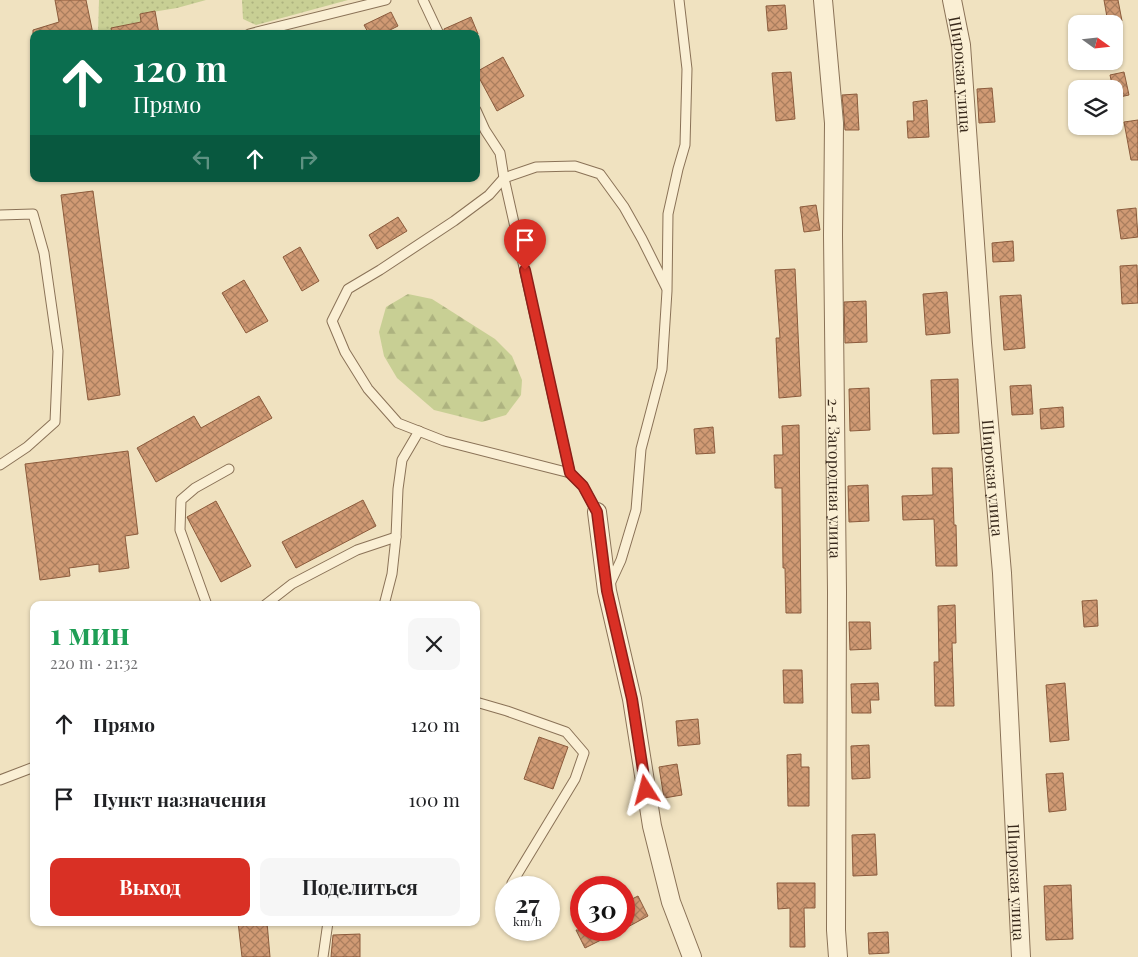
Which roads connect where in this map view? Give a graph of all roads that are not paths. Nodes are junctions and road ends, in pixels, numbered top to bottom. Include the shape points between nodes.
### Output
1 (386, 0) edge
2 (423, 0) edge
3 (679, 0) edge
4 (823, 0) edge
5 (952, 0) edge
6 (265, 30) edge
7 (437, 30) edge
8 (480, 118) edge
9 (504, 178) junction
10 (0, 215) edge
11 (667, 291) junction
12 (419, 431) junction
13 (0, 465) edge
14 (229, 470) dead end
15 (570, 473) junction
16 (597, 512) joint
17 (396, 538) junction
18 (607, 591) junction
19 (206, 601) edge
20 (270, 601) edge
21 (385, 601) edge
22 (480, 703) edge
23 (30, 769) edge
24 (0, 780) edge
25 (516, 876) edge
26 (327, 926) edge
27 (323, 957) edge
28 (692, 957) edge
29 (838, 957) edge
30 (1021, 957) edge

1 - 6 lane
2 - 7 lane
3 - 11 lane via 687,69 685,145 668,214
4 - 29 street, 2-я Загородная улица via 834,123
5 - 30 street, Широкая улица via 961,45 1002,573
8 - 9 lane via 500,153
9 - 11 lane via 536,167 575,166 600,174 624,207
9 - 12 lane via 489,195 454,221 348,289 332,321 345,352 368,389 398,423
9 - 15 lane
10 - 13 lane via 33,214 44,253 58,351 54,422 27,447
11 - 18 lane via 662,370 641,449 636,510 621,560
12 - 15 lane
12 - 17 lane via 402,460
14 - 19 lane via 195,488 181,500 180,530
15 - 16 lane via 583,486
16 - 18 street
17 - 20 lane via 356,550 292,584
17 - 21 lane
18 - 28 street via 632,699 652,826 671,902
22 - 25 lane via 566,732 584,753 575,780
23 - 24 lane
26 - 27 lane

